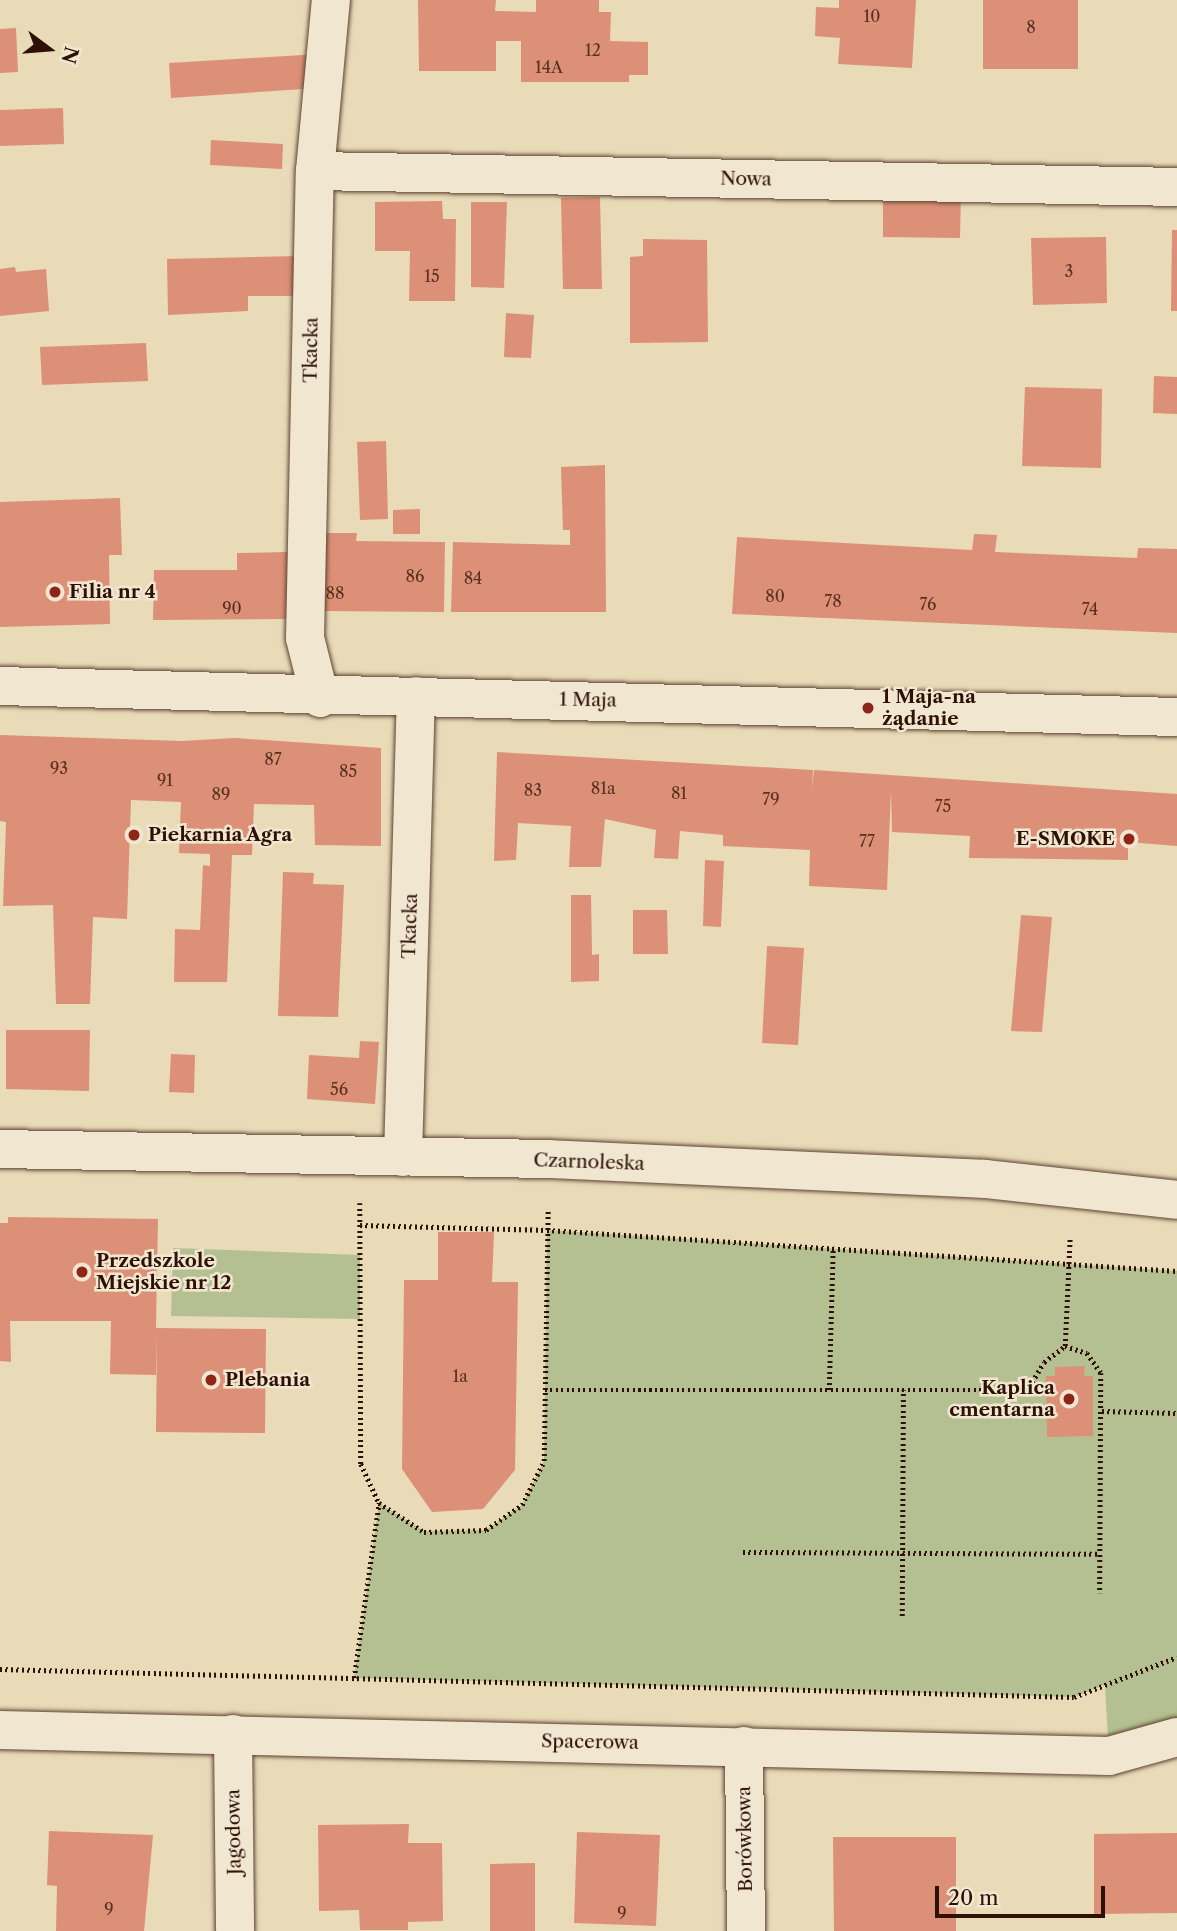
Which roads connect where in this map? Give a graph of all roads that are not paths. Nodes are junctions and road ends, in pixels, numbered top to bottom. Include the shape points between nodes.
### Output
1 (331, 0) edge
2 (315, 171) junction
3 (1177, 187) edge
4 (0, 686) edge
5 (416, 696) junction
6 (320, 698) junction
7 (1177, 717) edge
8 (0, 1149) edge
9 (403, 1157) junction
10 (1177, 1200) edge
11 (0, 1730) edge
12 (233, 1734) junction
13 (1177, 1737) edge
14 (744, 1746) junction
15 (235, 1931) edge
16 (746, 1931) edge

1 - 2 street, Tkacka
2 - 3 street, Nowa
2 - 6 street, Tkacka via 305,638
4 - 6 street, 1 Maja
5 - 6 street, 1 Maja
5 - 7 street, 1 Maja
5 - 9 street, Tkacka
8 - 9 street, Czarnoleska
9 - 10 street, Czarnoleska via 985,1179
11 - 12 street, Spacerowa
12 - 14 street, Spacerowa
12 - 15 street, Jagodowa
13 - 14 street, Spacerowa via 1109,1756
14 - 16 street, Borówkowa

